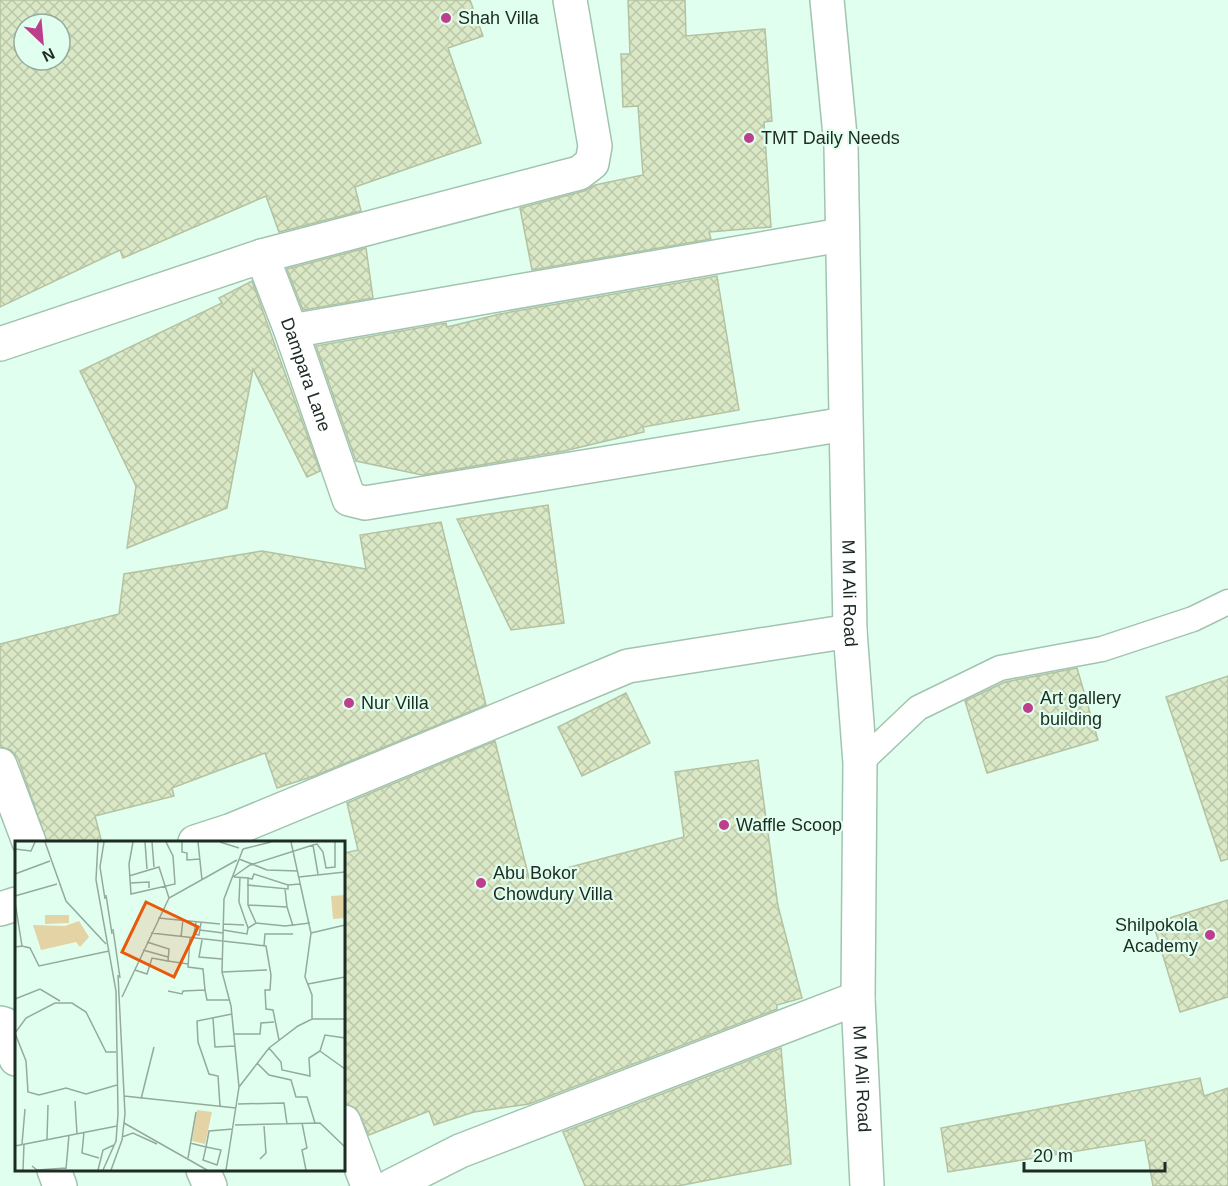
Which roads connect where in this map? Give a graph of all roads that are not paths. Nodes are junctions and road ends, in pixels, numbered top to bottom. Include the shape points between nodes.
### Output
1 (570, 0) edge
2 (827, 0) edge
3 (841, 235) junction
4 (262, 256) junction
5 (291, 331) junction
6 (0, 344) edge
7 (845, 424) junction
8 (1228, 602) edge
9 (850, 631) junction
10 (860, 763) junction
11 (0, 765) edge
12 (235, 836) edge
13 (28, 841) edge
14 (206, 841) edge
15 (15, 904) edge
16 (0, 909) edge
17 (858, 998) junction
18 (0, 1023) edge
19 (15, 1056) edge
20 (345, 1125) edge
21 (54, 1171) edge
22 (203, 1171) edge
23 (60, 1186) edge
24 (210, 1186) edge
25 (368, 1186) edge
26 (391, 1186) edge
27 (867, 1186) edge

1 - 4 street via 595,146 592,163 579,173
2 - 3 street, M M Ali Road via 841,146
3 - 5 street
3 - 7 street, M M Ali Road
4 - 5 street, Dampara Lane
4 - 6 street
5 - 7 street, Dampara Lane via 349,499 365,503
7 - 9 street, M M Ali Road
8 - 10 lane via 1193,619 1102,649 1000,668 918,708
9 - 10 street, M M Ali Road
9 - 12 street via 628,666
10 - 17 street, M M Ali Road
11 - 13 street
12 - 14 street
15 - 16 street
17 - 26 street via 460,1151
17 - 27 street, M M Ali Road
18 - 19 street via 4,1024
20 - 25 street
21 - 23 street
22 - 24 street

